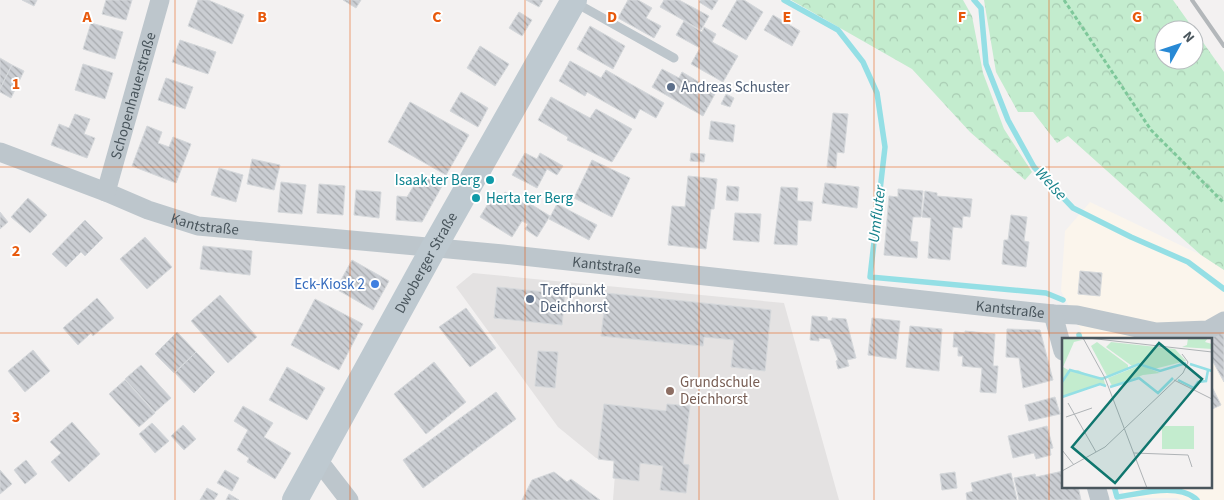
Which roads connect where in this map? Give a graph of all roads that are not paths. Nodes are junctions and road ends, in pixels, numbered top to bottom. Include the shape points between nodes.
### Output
1 (160, 0) edge
2 (574, 1) edge
3 (674, 58) dead end
4 (0, 152) edge
5 (106, 192) junction
6 (433, 249) junction
7 (1054, 314) junction
8 (1224, 321) edge
9 (1062, 347) edge
10 (318, 460) junction
11 (296, 500) edge
12 (349, 500) edge

1 - 5 street, Schopenhauerstraße
2 - 3 lane
2 - 6 street, Dwoberger Straße
4 - 5 street, Kantstraße
5 - 6 street, Kantstraße via 198,226
6 - 7 street, Kantstraße
6 - 10 street, Dwoberger Straße
7 - 8 street, Kantstraße via 1078,315 1156,332 1208,330
7 - 9 street
10 - 11 street, Dwoberger Straße
10 - 12 street

